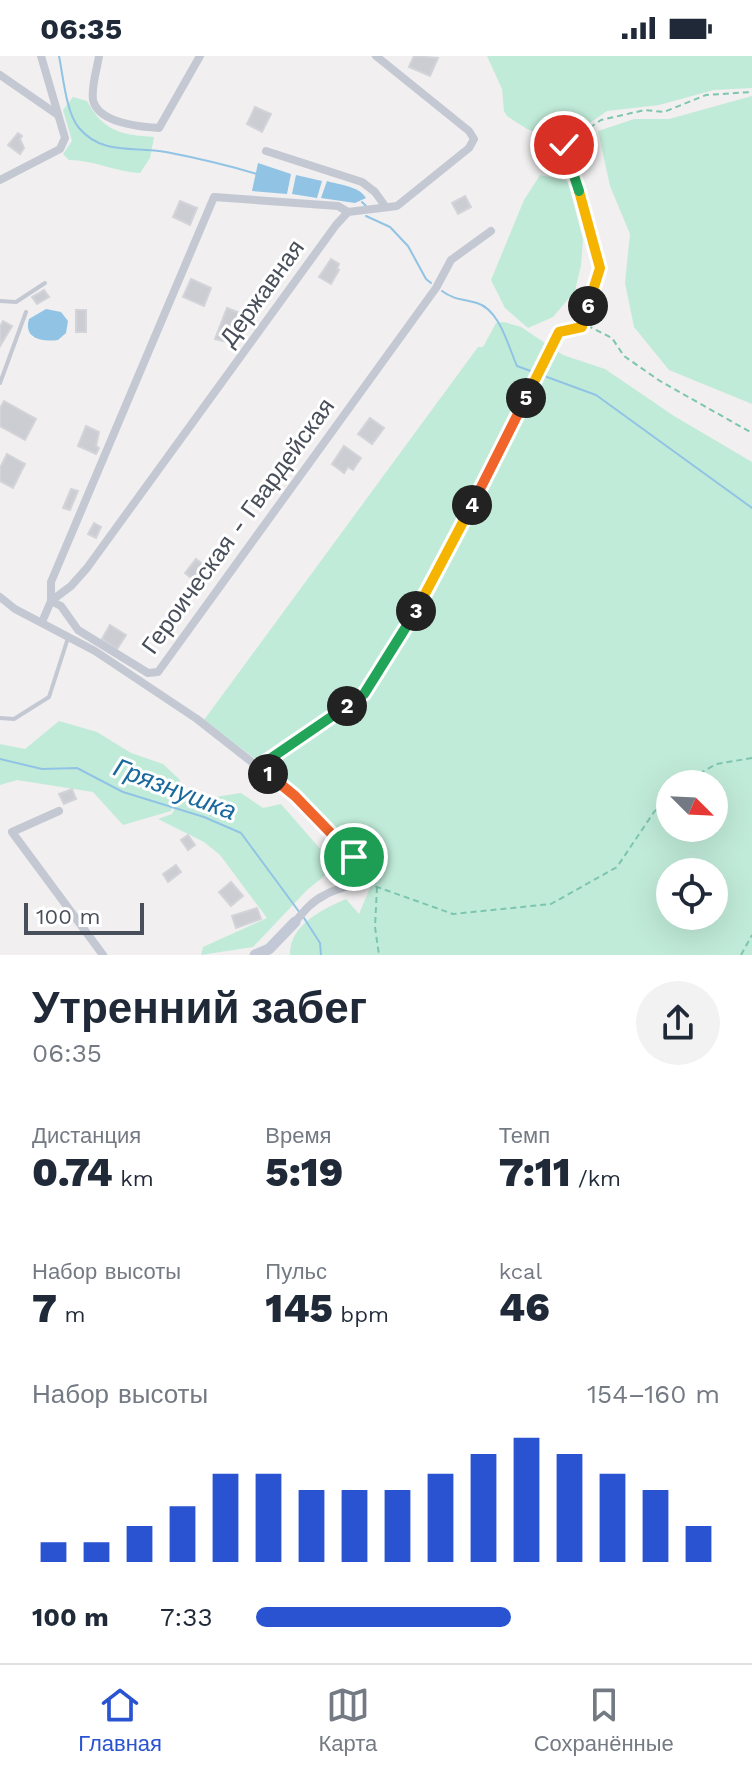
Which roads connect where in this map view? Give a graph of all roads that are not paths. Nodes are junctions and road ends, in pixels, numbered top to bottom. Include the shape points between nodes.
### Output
1 (41, 56) edge
2 (99, 56) edge
3 (200, 56) edge
4 (376, 56) edge
5 (0, 75) edge
6 (60, 116) junction
7 (266, 151) dead end
8 (0, 180) edge
9 (385, 206) junction
10 (348, 212) junction
11 (491, 231) dead end
12 (45, 283) dead end
13 (0, 301) edge
14 (26, 312) dead end
15 (0, 383) edge
16 (0, 597) edge
17 (51, 601) junction
18 (42, 622) junction
19 (68, 635) junction
20 (0, 718) edge
21 (59, 811) dead end
22 (295, 922) joint
23 (103, 955) edge
24 (255, 955) edge

1 - 6 street
2 - 3 street via 94,105 128,126 159,128
4 - 9 street via 474,139 397,206
5 - 6 street
6 - 8 street via 65,138 60,149
7 - 9 street via 362,182
9 - 10 street
10 - 17 street, Державная via 87,568
10 - 17 street via 338,206 214,197 51,582
11 - 17 street, Героическая - Гвардейская via 451,260 436,288 158,672 148,673 78,630
12 - 13 lane via 16,302
14 - 15 lane
16 - 18 street
17 - 18 street, Державная
18 - 19 street
19 - 20 lane via 49,697 14,719
19 - 22 street via 197,719 295,796 354,857 359,868 356,883 328,893
21 - 23 street via 12,832
22 - 24 street via 269,949

